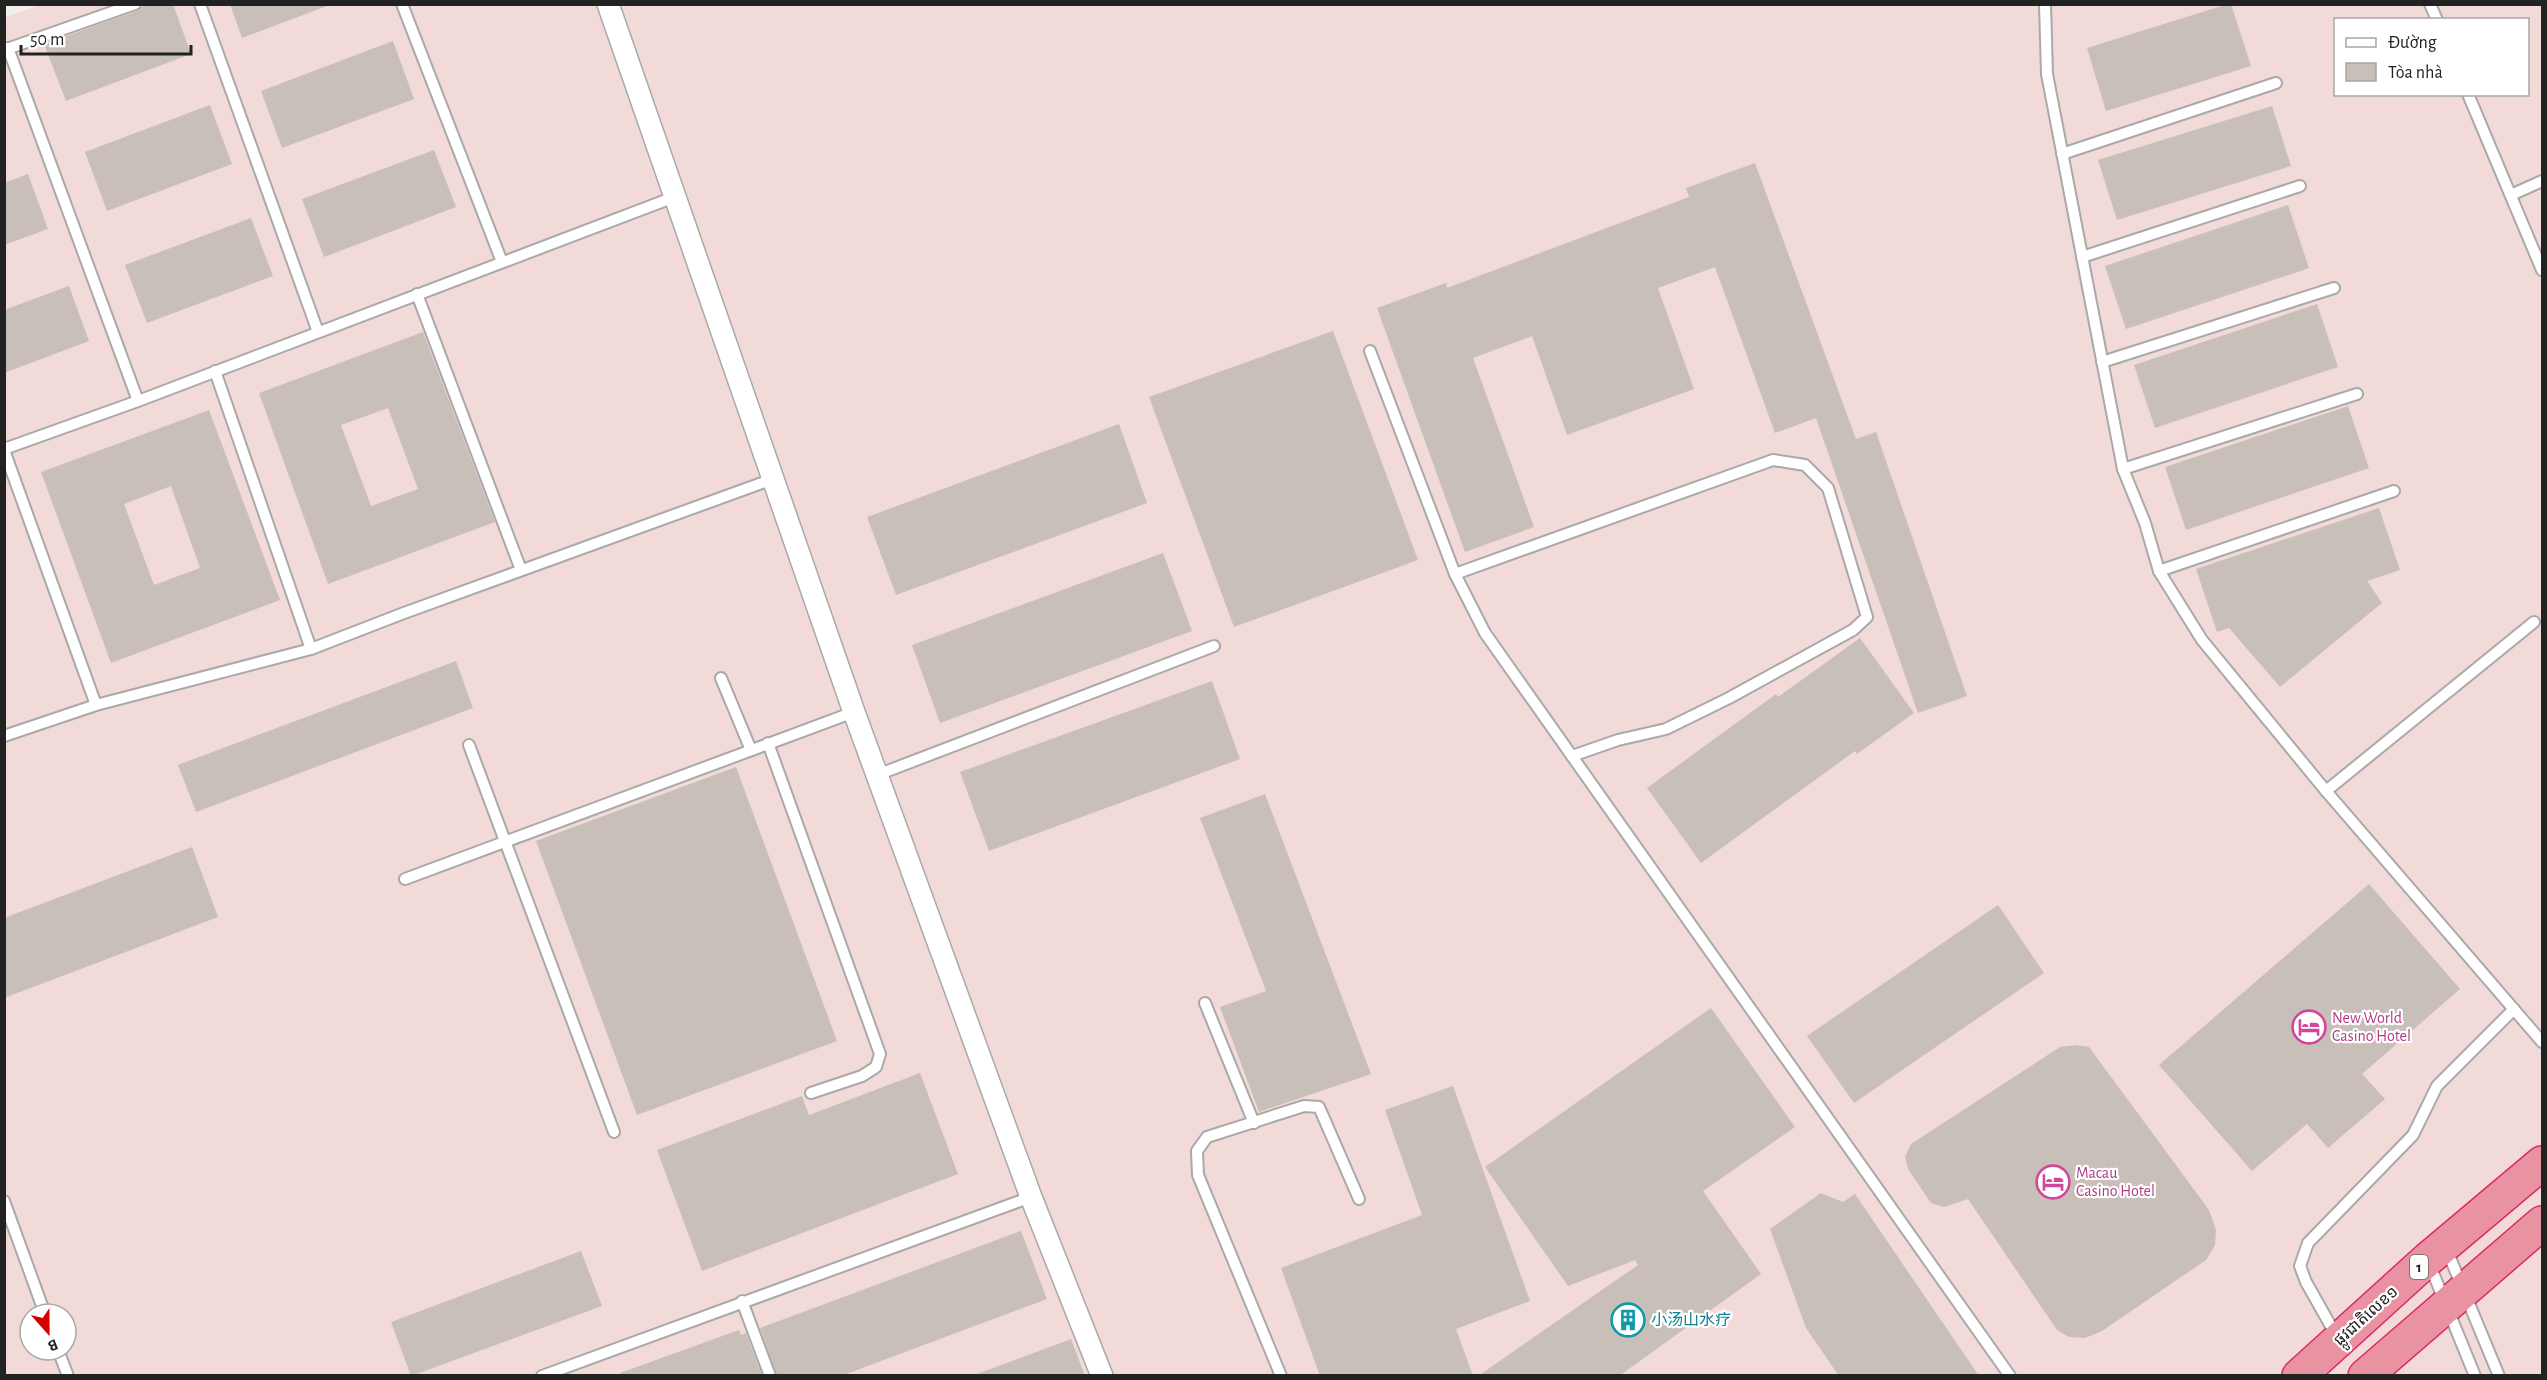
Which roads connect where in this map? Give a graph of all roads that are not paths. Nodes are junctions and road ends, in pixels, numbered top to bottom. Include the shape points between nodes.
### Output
1 (135, 4) edge
2 (200, 4) edge
3 (402, 4) edge
4 (608, 4) edge
5 (2045, 4) edge
6 (6, 49) edge
7 (2276, 82) dead end
8 (2469, 96) edge
9 (2062, 154) junction
10 (2542, 181) edge
11 (2300, 186) dead end
12 (2511, 195) junction
13 (676, 196) junction
14 (2082, 257) junction
15 (502, 262) junction
16 (2542, 270) edge
17 (2334, 288) dead end
18 (417, 294) junction
19 (318, 332) junction
20 (1370, 351) dead end
21 (2102, 362) junction
22 (215, 371) junction
23 (2356, 394) dead end
24 (138, 401) junction
25 (4, 449) edge
26 (2123, 469) junction
27 (772, 479) junction
28 (2394, 492) dead end
29 (521, 570) junction
30 (2159, 571) junction
31 (1455, 574) junction
32 (2534, 621) dead end
33 (1214, 646) dead end
34 (311, 650) junction
35 (721, 678) dead end
36 (96, 705) junction
37 (854, 712) junction
38 (4, 736) edge
39 (768, 743) junction
40 (469, 745) dead end
41 (751, 750) junction
42 (1572, 756) junction
43 (877, 775) junction
44 (2326, 791) junction
45 (506, 841) junction
46 (405, 879) dead end
47 (1205, 1003) dead end
48 (2514, 1009) junction
49 (2542, 1042) edge
50 (812, 1093) dead end
51 (1254, 1123) junction
52 (614, 1132) dead end
53 (2542, 1163) edge
54 (1031, 1197) junction
55 (1359, 1199) dead end
56 (4, 1201) edge
57 (2542, 1223) edge
58 (2436, 1252) junction
59 (2455, 1298) junction
60 (742, 1301) junction
61 (41, 1302) edge
62 (2339, 1340) junction
63 (542, 1376) edge
64 (770, 1376) edge
65 (1102, 1376) edge
66 (1281, 1376) edge
67 (2010, 1376) edge
68 (2300, 1376) edge
69 (2365, 1376) edge
70 (2475, 1376) edge
71 (2499, 1376) edge

1 - 6 lane
2 - 19 lane
3 - 15 lane
4 - 13 street
5 - 9 lane via 2047,74
6 - 24 lane
7 - 9 lane
8 - 12 lane
9 - 14 lane
10 - 12 lane
11 - 14 lane
12 - 16 lane
13 - 15 lane
13 - 27 street
14 - 21 lane
15 - 18 lane
17 - 21 lane
18 - 19 lane
18 - 29 lane
19 - 22 lane
20 - 31 lane
21 - 26 lane
22 - 24 lane
22 - 34 lane
23 - 26 lane
24 - 25 lane
25 - 36 lane
26 - 30 lane
27 - 29 lane
27 - 37 street
28 - 30 lane
29 - 34 lane
30 - 44 lane via 2202,640
31 - 42 lane via 1485,633
31 - 42 lane via 1773,459 1805,465 1828,488 1867,617 1853,630 1677,724
32 - 44 lane
33 - 43 lane
34 - 36 lane
35 - 41 lane
36 - 38 lane
37 - 39 lane
37 - 43 street
39 - 41 lane
39 - 50 lane via 880,1054 876,1067 862,1076
40 - 45 lane
41 - 45 lane
42 - 67 lane
43 - 54 street
44 - 48 lane
45 - 46 lane
45 - 52 lane
47 - 51 lane
48 - 49 lane
48 - 62 lane via 2437,1086 2413,1135 2308,1243 2300,1266
51 - 55 lane via 1304,1106 1319,1107
51 - 66 lane via 1207,1137 1197,1151 1198,1175
53 - 58 highway, ផ្លូវជាតិលេខ១ / 1
54 - 60 lane
54 - 65 street
56 - 61 lane
57 - 59 highway
58 - 59 lane
58 - 59 lane
58 - 62 highway, ផ្លូវជាតិលេខ១ / 1
59 - 69 highway
59 - 70 lane
59 - 71 lane
60 - 63 lane
60 - 64 lane
62 - 68 highway, ផ្លូវជាតិលេខ១ / 1

